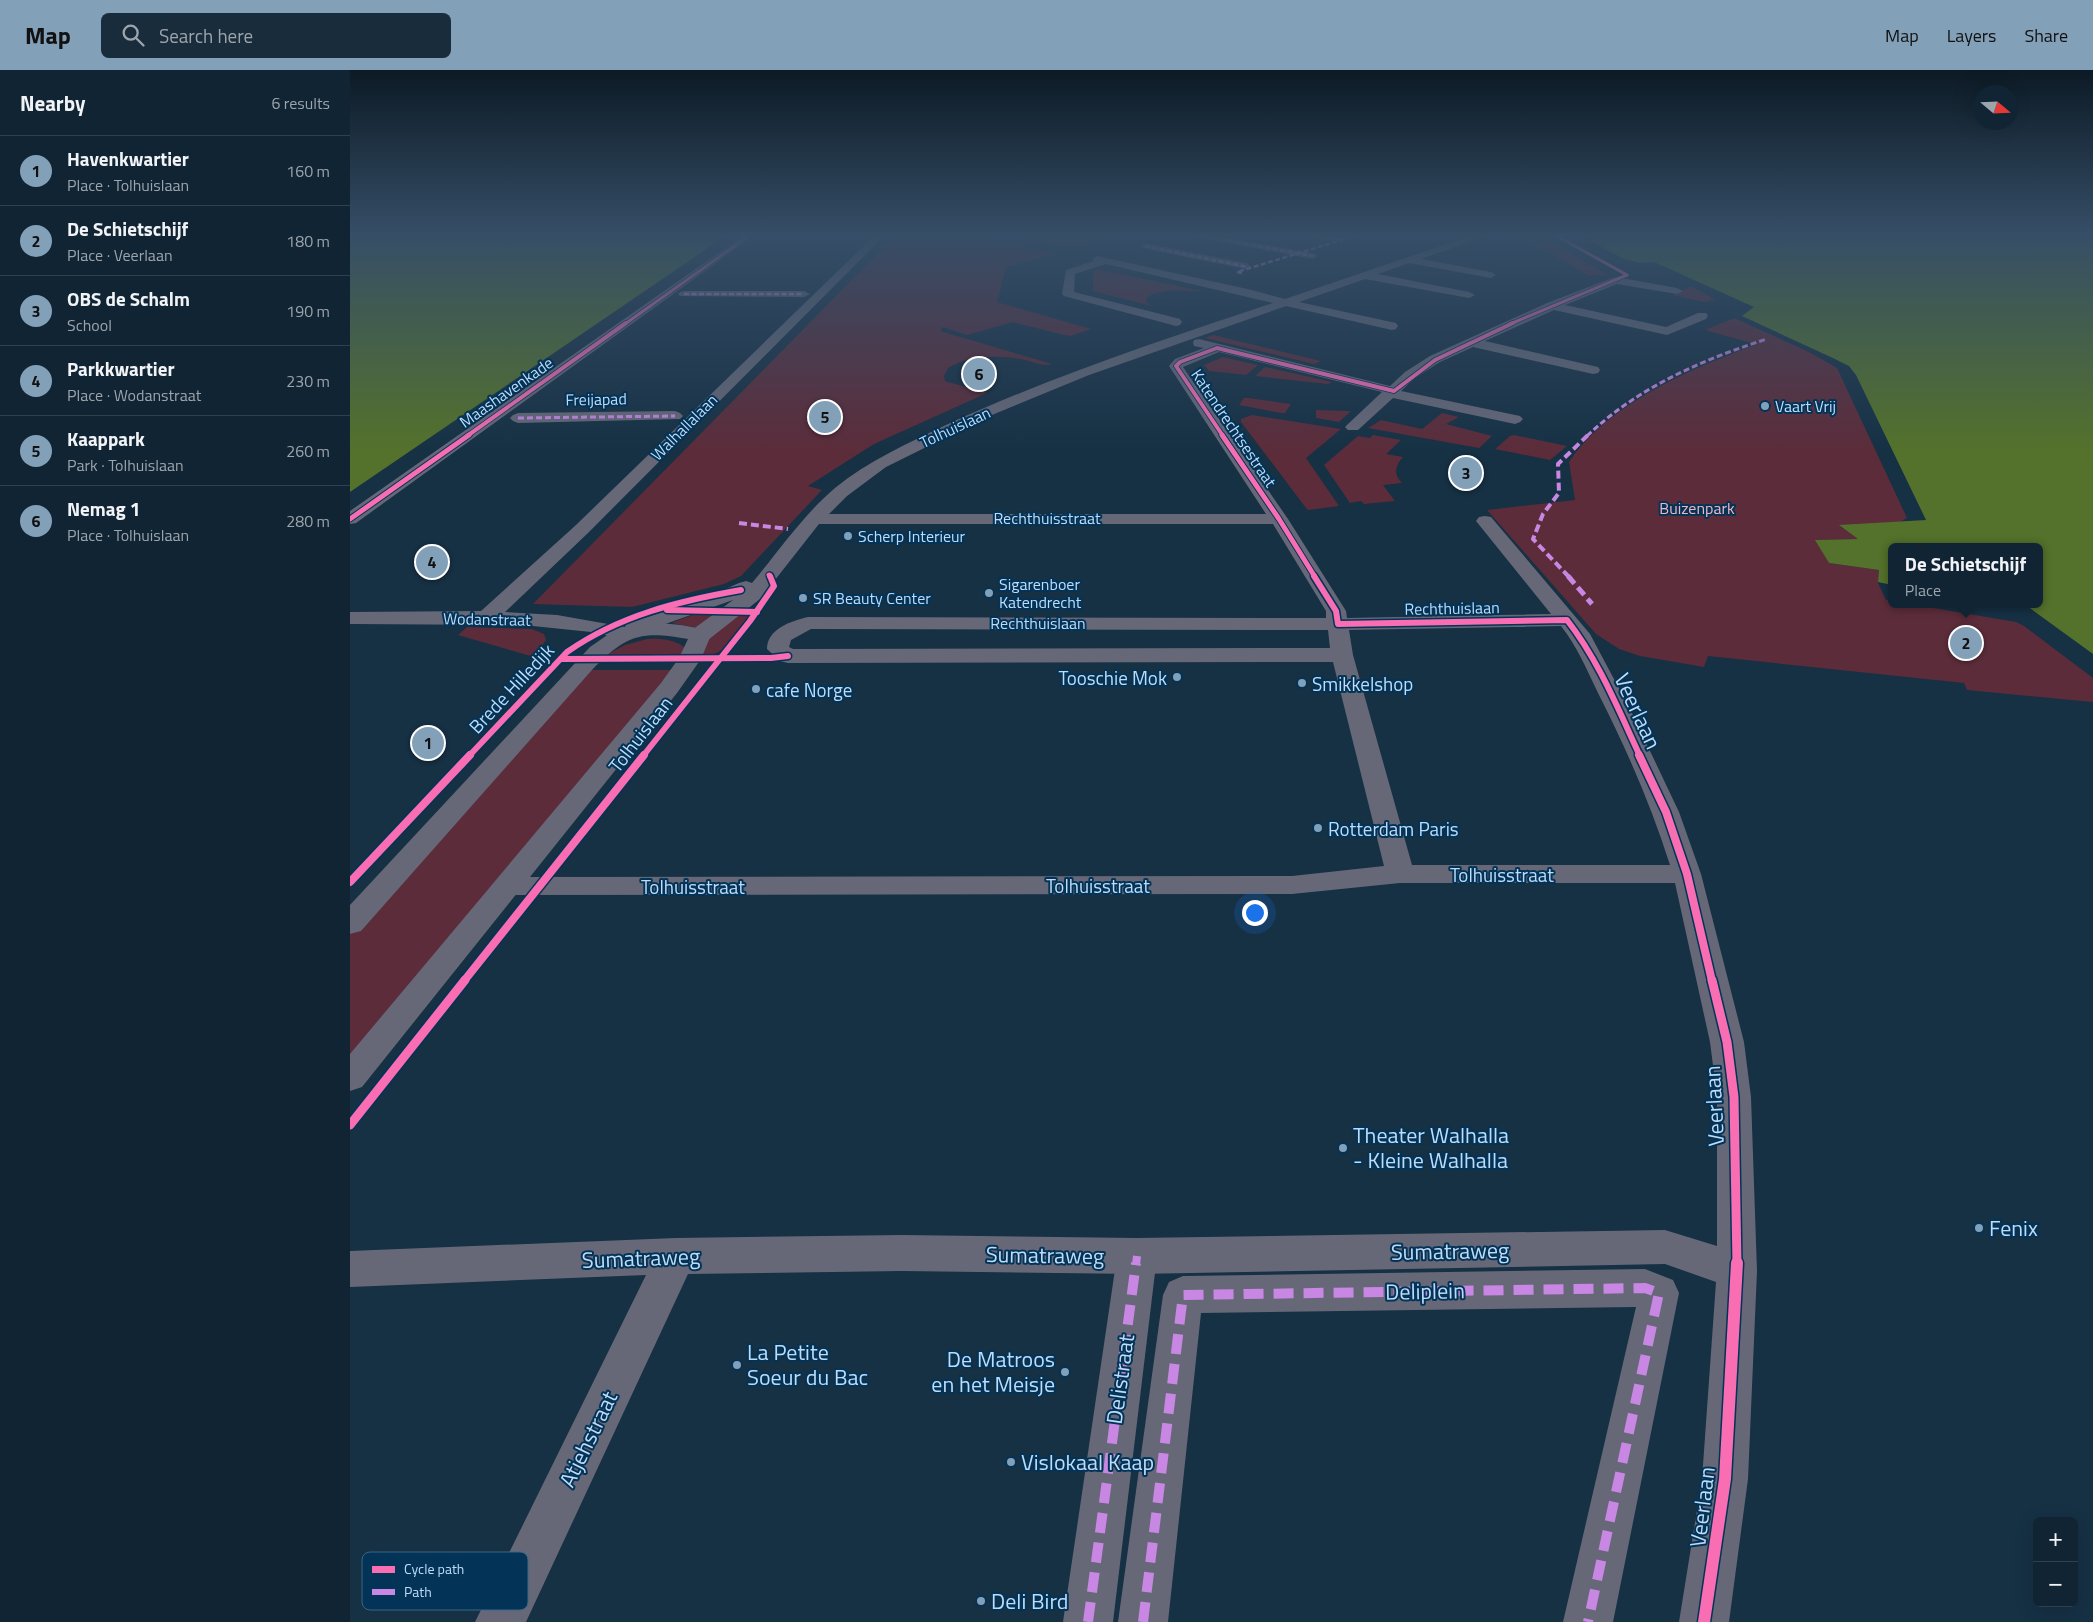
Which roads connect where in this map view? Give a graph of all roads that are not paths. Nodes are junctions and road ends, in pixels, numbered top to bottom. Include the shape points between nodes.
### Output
1 (647, 307) edge
2 (806, 307) edge
3 (1113, 307) edge
4 (1267, 307) edge
5 (1308, 307) edge
6 (1549, 307) edge
7 (1559, 307) edge
8 (1702, 316) dead end
9 (1392, 326) dead end
10 (1179, 327) junction
11 (1470, 342) junction
12 (1217, 348) junction
13 (1593, 370) dead end
14 (1393, 392) junction
15 (1375, 408) junction
16 (1393, 412) dead end
17 (675, 416) dead end
18 (518, 418) dead end
19 (1515, 419) dead end
20 (1353, 427) dead end
21 (350, 519) edge
22 (814, 519) junction
23 (1279, 519) junction
24 (1485, 521) dead end
25 (769, 575) junction
26 (350, 618) edge
27 (486, 618) junction
28 (1567, 620) junction
29 (1338, 624) junction
30 (628, 631) junction
31 (700, 635) junction
32 (1342, 655) junction
33 (1400, 874) junction
34 (1687, 874) junction
35 (508, 886) junction
36 (350, 924) edge
37 (350, 1078) edge
38 (676, 1256) junction
39 (1137, 1256) junction
40 (350, 1269) edge
41 (1737, 1271) junction
42 (528, 1564) edge
43 (506, 1610) edge
44 (500, 1622) edge
45 (1088, 1622) edge
46 (1143, 1622) edge
47 (1588, 1622) edge
48 (1704, 1622) edge

1 - 21 street, Maashavenkade
2 - 27 street, Walhallalaan via 582,529
3 - 10 street
4 - 10 street via 1200,331 1186,332
5 - 9 street
6 - 11 street
7 - 8 street via 1667,331
10 - 12 street, Katendrechtsestraat
10 - 22 street, Tolhuislaan via 910,448 858,479
11 - 13 street
11 - 14 street via 1418,368
12 - 14 street, Katendrechtsestraat
12 - 23 street, Katendrechtsestraat via 1176,366
14 - 15 street
14 - 19 street, Katendrechtsestraat
15 - 16 street
15 - 20 street
17 - 18 street, Freijapad
22 - 23 street, Rechthuisstraat
22 - 25 street, Tolhuislaan
23 - 29 street, Katendrechtsestraat via 1336,612
24 - 28 street, Veerlaan
25 - 30 street, Tolhuislaan via 710,603
25 - 31 street, Tolhuislaan via 753,595
26 - 27 street, Wodanstraat
27 - 30 street, Wodanstraat via 566,622
28 - 29 street, Rechthuislaan
28 - 34 street, Veerlaan via 1582,639 1620,713 1666,812
29 - 32 street, Katendrechtsestraat
29 - 32 street, Rechthuislaan via 808,623 781,638 778,649 788,656
30 - 31 street via 657,628
30 - 36 street, Tolhuislaan via 589,659
31 - 35 street, Tolhuislaan via 690,659 669,688
32 - 33 street, Katendrechtsestraat
33 - 34 street, Tolhuisstraat
33 - 35 street, Tolhuisstraat via 1292,885
34 - 41 street, Veerlaan via 1727,1042 1734,1097
35 - 37 street
38 - 39 street, Sumatraweg via 902,1253
38 - 40 street, Sumatraweg
38 - 42 street, Atjehstraat
39 - 41 street, Sumatraweg via 1665,1247
39 - 45 street, Delistraat
41 - 48 street, Veerlaan via 1725,1479
43 - 44 street, Atjehstraat
46 - 47 street, Deliplein via 1183,1296 1645,1288 1659,1293

